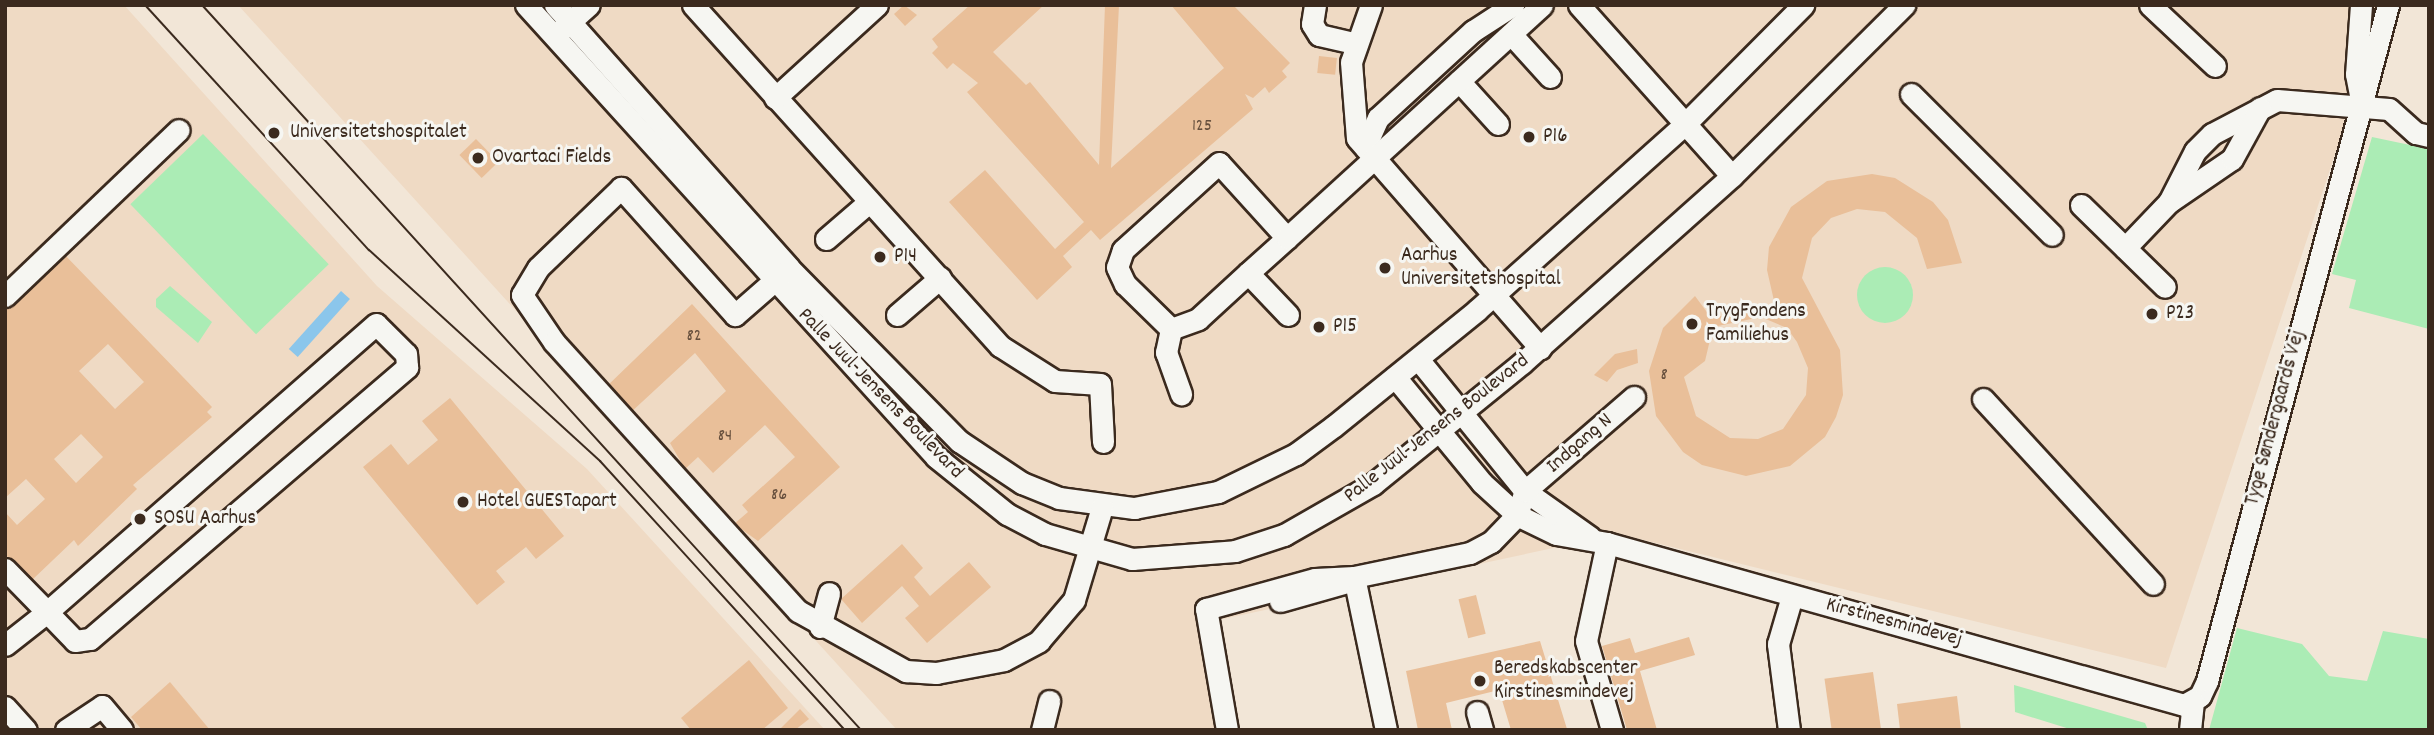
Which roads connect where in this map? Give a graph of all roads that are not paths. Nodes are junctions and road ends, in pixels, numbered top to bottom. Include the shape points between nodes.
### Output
1 (555, 5) edge
2 (589, 5) edge
3 (693, 5) edge
4 (877, 5) edge
5 (1315, 5) edge
6 (1371, 5) edge
7 (1513, 5) edge
8 (1542, 5) edge
9 (1579, 5) edge
10 (1803, 5) edge
11 (1904, 5) edge
12 (2150, 5) edge
13 (2361, 5) edge
14 (2388, 5) edge
15 (534, 8) edge
16 (563, 28) junction
17 (1511, 34) junction
18 (1353, 43) junction
19 (2215, 66) dead end
20 (1550, 77) dead end
21 (1459, 81) junction
22 (1911, 94) dead end
23 (2367, 94) junction
24 (775, 98) junction
25 (1498, 124) dead end
26 (1685, 124) junction
27 (179, 130) dead end
28 (2429, 136) edge
29 (1369, 153) junction
30 (1732, 176) junction
31 (869, 202) junction
32 (2081, 205) dead end
33 (2052, 235) dead end
34 (1287, 238) junction
35 (826, 239) dead end
36 (2125, 248) junction
37 (1248, 273) junction
38 (781, 275) junction
39 (940, 278) junction
40 (2165, 287) dead end
41 (5, 296) edge
42 (1493, 296) junction
43 (897, 315) dead end
44 (1288, 315) dead end
45 (1171, 329) junction
46 (1540, 348) junction
47 (1418, 359) junction
48 (1395, 377) junction
49 (1181, 394) dead end
50 (1634, 397) dead end
51 (1983, 399) dead end
52 (1462, 413) junction
53 (1439, 432) junction
54 (1102, 442) dead end
55 (1525, 491) junction
56 (1102, 508) junction
57 (1517, 515) junction
58 (1601, 541) junction
59 (1089, 551) junction
60 (5, 569) edge
61 (1354, 577) junction
62 (2153, 584) dead end
63 (829, 593) dead end
64 (1792, 596) junction
65 (47, 612) junction
66 (820, 627) junction
67 (5, 645) edge
68 (1049, 701) dead end
69 (2193, 701) junction
70 (5, 707) edge
71 (26, 730) edge
72 (66, 730) edge
73 (122, 730) edge
74 (1042, 730) edge
75 (1227, 730) edge
76 (1386, 730) edge
77 (1612, 730) edge
78 (1789, 730) edge
79 (2190, 730) edge

1 - 16 street, Palle Juul-Jensens Boulevard
2 - 16 street
3 - 24 street
4 - 24 street
5 - 18 street via 1311,24 1319,34
6 - 18 street
7 - 29 street via 1474,31 1378,118
8 - 17 street
9 - 26 street
10 - 26 street, Palle Juul-Jensens Boulevard
11 - 30 street, Palle Juul-Jensens Boulevard
12 - 19 street
13 - 23 street, Tyge Søndergaards Vej via 2356,74
14 - 23 street, Tyge Søndergaards Vej
15 - 16 street, Palle Juul-Jensens Boulevard
16 - 38 street, Palle Juul-Jensens Boulevard
17 - 20 street
17 - 21 street
18 - 29 street via 1351,121
21 - 25 street
21 - 29 street
22 - 33 street
23 - 28 street via 2416,134
23 - 36 street via 2288,98 2252,115
23 - 69 street, Tyge Søndergaards Vej via 2207,681
24 - 31 street
26 - 30 street
26 - 42 street, Palle Juul-Jensens Boulevard
27 - 41 street
29 - 34 street
29 - 42 street
30 - 46 street, Palle Juul-Jensens Boulevard
31 - 35 street
31 - 39 street
32 - 36 street
34 - 37 street
34 - 45 street via 1219,163 1119,258 1125,284
36 - 40 street
37 - 44 street
37 - 45 street via 1198,319
38 - 56 street, Palle Juul-Jensens Boulevard via 920,407 991,465 1059,498
38 - 59 street, Palle Juul-Jensens Boulevard via 898,418 973,489 1045,534
38 - 66 street via 735,314 621,188 538,268 522,295 554,342 798,611
39 - 43 street
39 - 54 street via 1000,346 1033,371 1055,381 1100,384
42 - 46 street
42 - 47 street, Palle Juul-Jensens Boulevard
45 - 49 street via 1166,352
46 - 52 street, Palle Juul-Jensens Boulevard
47 - 48 street, Palle Juul-Jensens Boulevard
47 - 52 street, Kirstinesmindevej
48 - 53 street, Kirstinesmindevej
48 - 56 street, Palle Juul-Jensens Boulevard via 1257,475 1172,505
50 - 55 street, Indgang N
51 - 62 street
52 - 53 street, Palle Juul-Jensens Boulevard
52 - 55 street, Kirstinesmindevej
53 - 57 street, Kirstinesmindevej
53 - 59 street, Palle Juul-Jensens Boulevard via 1373,484 1284,535 1182,558
55 - 57 street
55 - 58 street, Kirstinesmindevej
56 - 59 street
57 - 58 street, Kirstinesmindevej via 1556,534
57 - 61 street via 1470,553
58 - 64 street, Kirstinesmindevej
58 - 77 street via 1586,641
59 - 66 street via 1074,600 1057,624 1004,660 936,673 906,671
60 - 65 street
61 - 75 street via 1315,579 1206,609
61 - 76 street
63 - 66 street
64 - 69 street, Kirstinesmindevej via 2169,702
64 - 78 street via 1778,644
65 - 65 street via 376,324 406,354 407,368 90,639 75,641
65 - 67 street
68 - 74 street
69 - 79 street, Tyge Søndergaards Vej
70 - 71 street
72 - 73 street via 102,706

